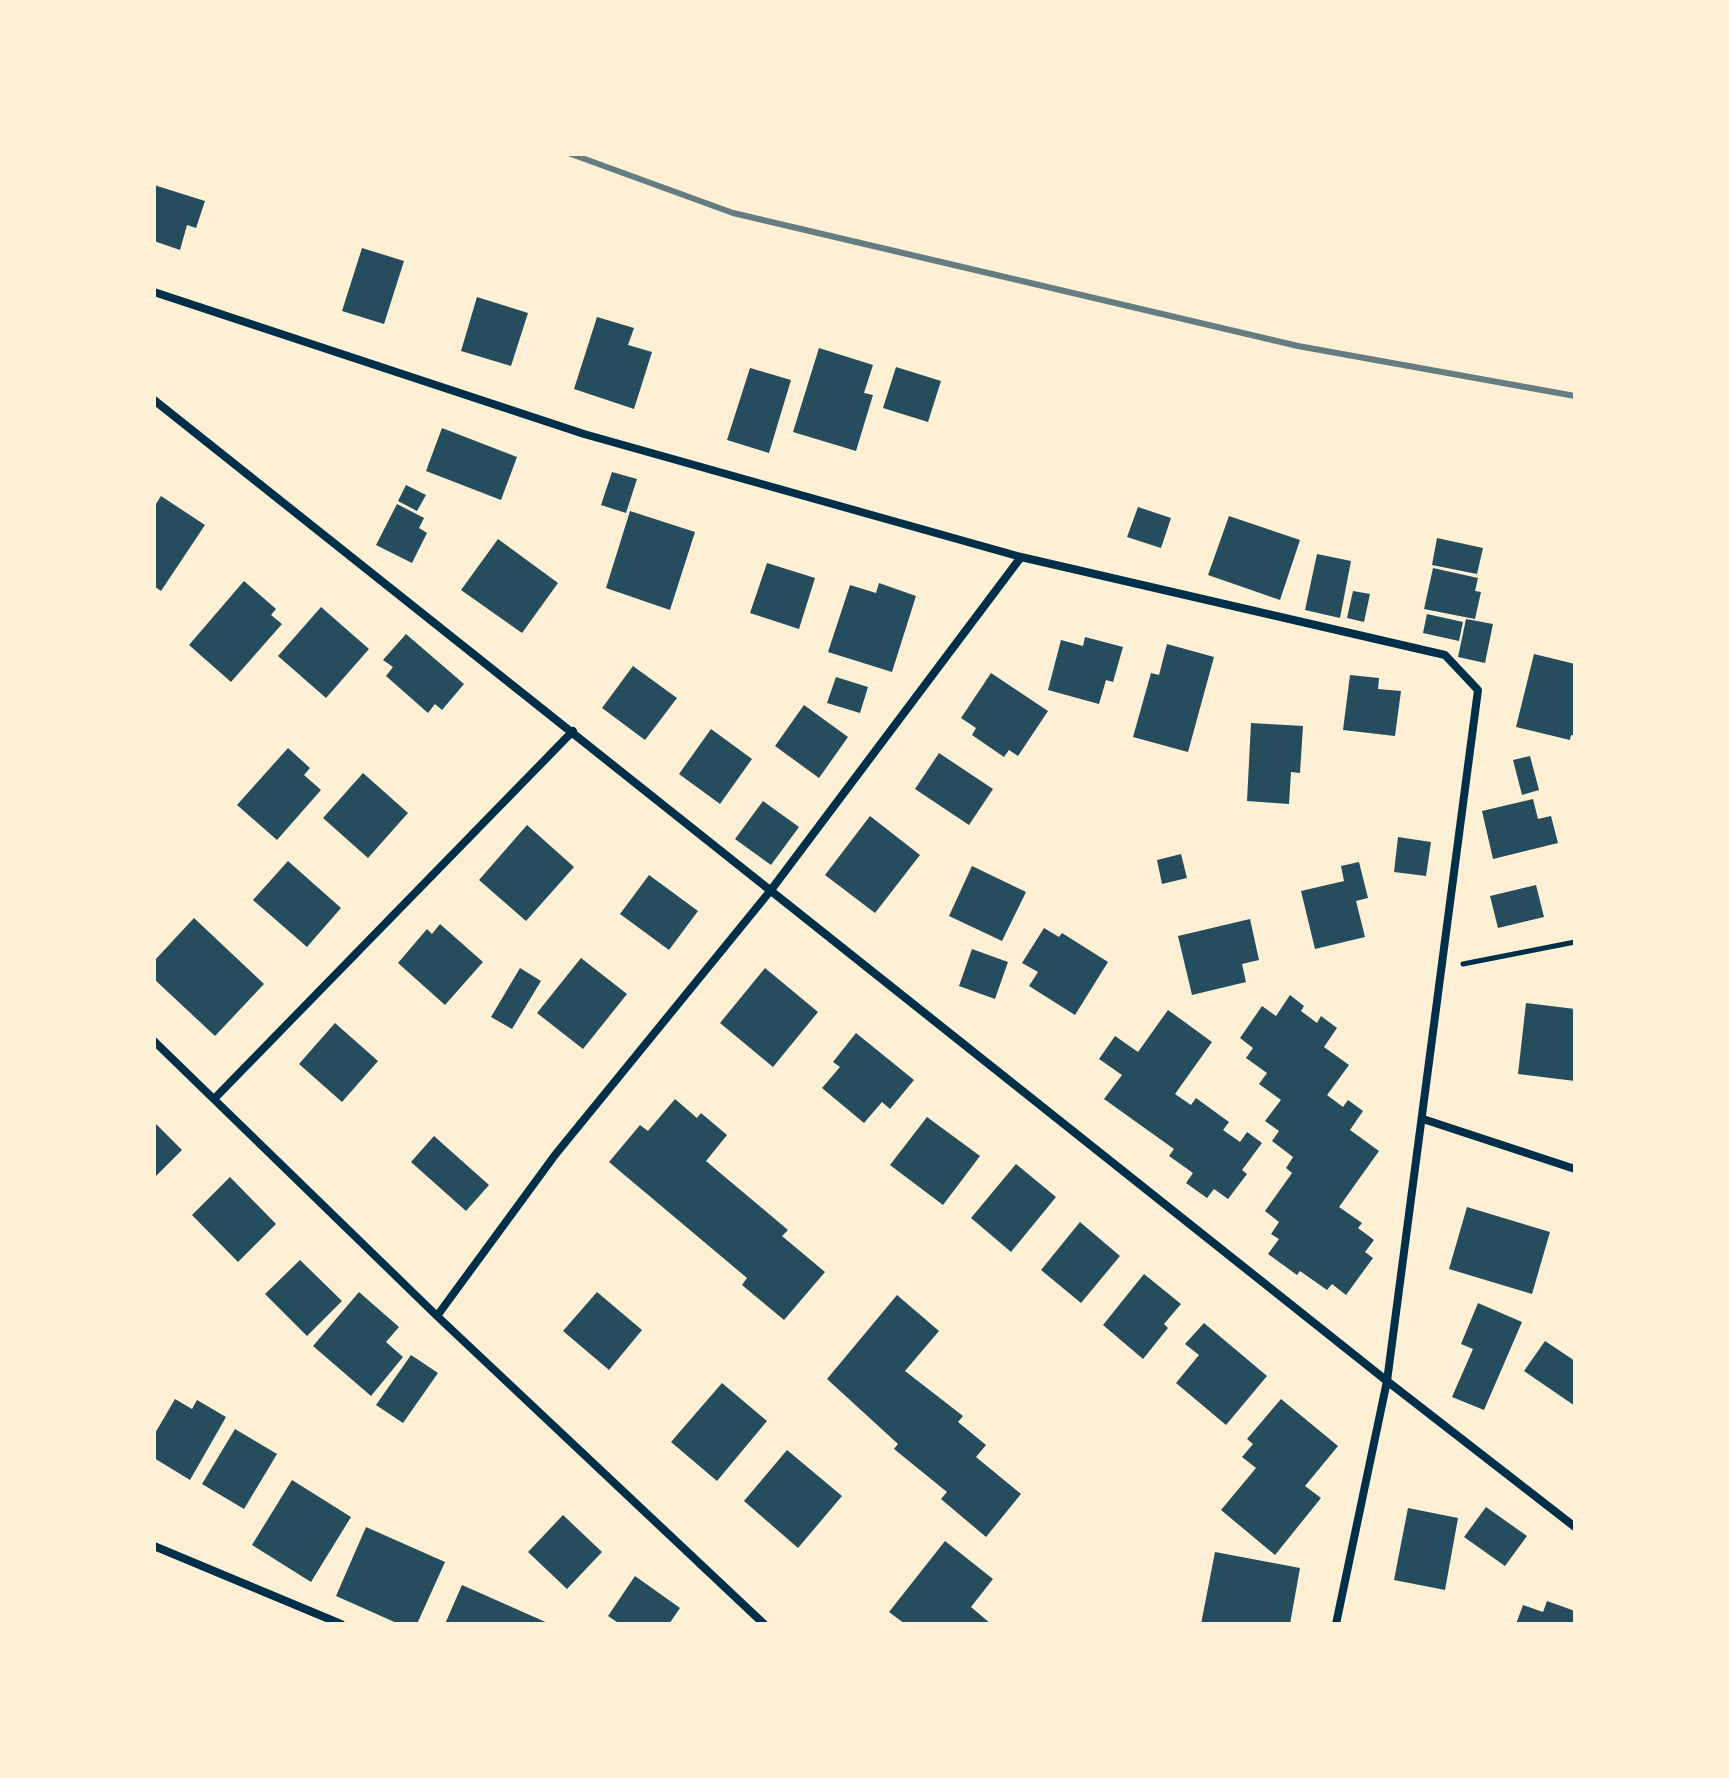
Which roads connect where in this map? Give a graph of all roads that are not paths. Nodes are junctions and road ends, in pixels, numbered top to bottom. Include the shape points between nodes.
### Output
1 (154, 292) edge
2 (154, 400) edge
3 (1021, 557) junction
4 (573, 731) junction
5 (771, 890) junction
6 (154, 1041) edge
7 (214, 1099) junction
8 (1423, 1119) junction
9 (1575, 1169) edge
10 (437, 1316) junction
11 (1387, 1381) junction
12 (1575, 1527) edge
13 (154, 1546) edge
14 (341, 1624) edge
15 (764, 1624) edge
16 (1336, 1624) edge

1 - 3 street via 584,434
2 - 4 street
3 - 5 street
3 - 8 street via 1445,655 1478,690
4 - 5 street
4 - 7 street
5 - 10 street via 555,1155
5 - 11 street
6 - 7 street
7 - 10 street
8 - 9 street
8 - 11 street
10 - 15 street
11 - 12 street
11 - 16 street
13 - 14 street

